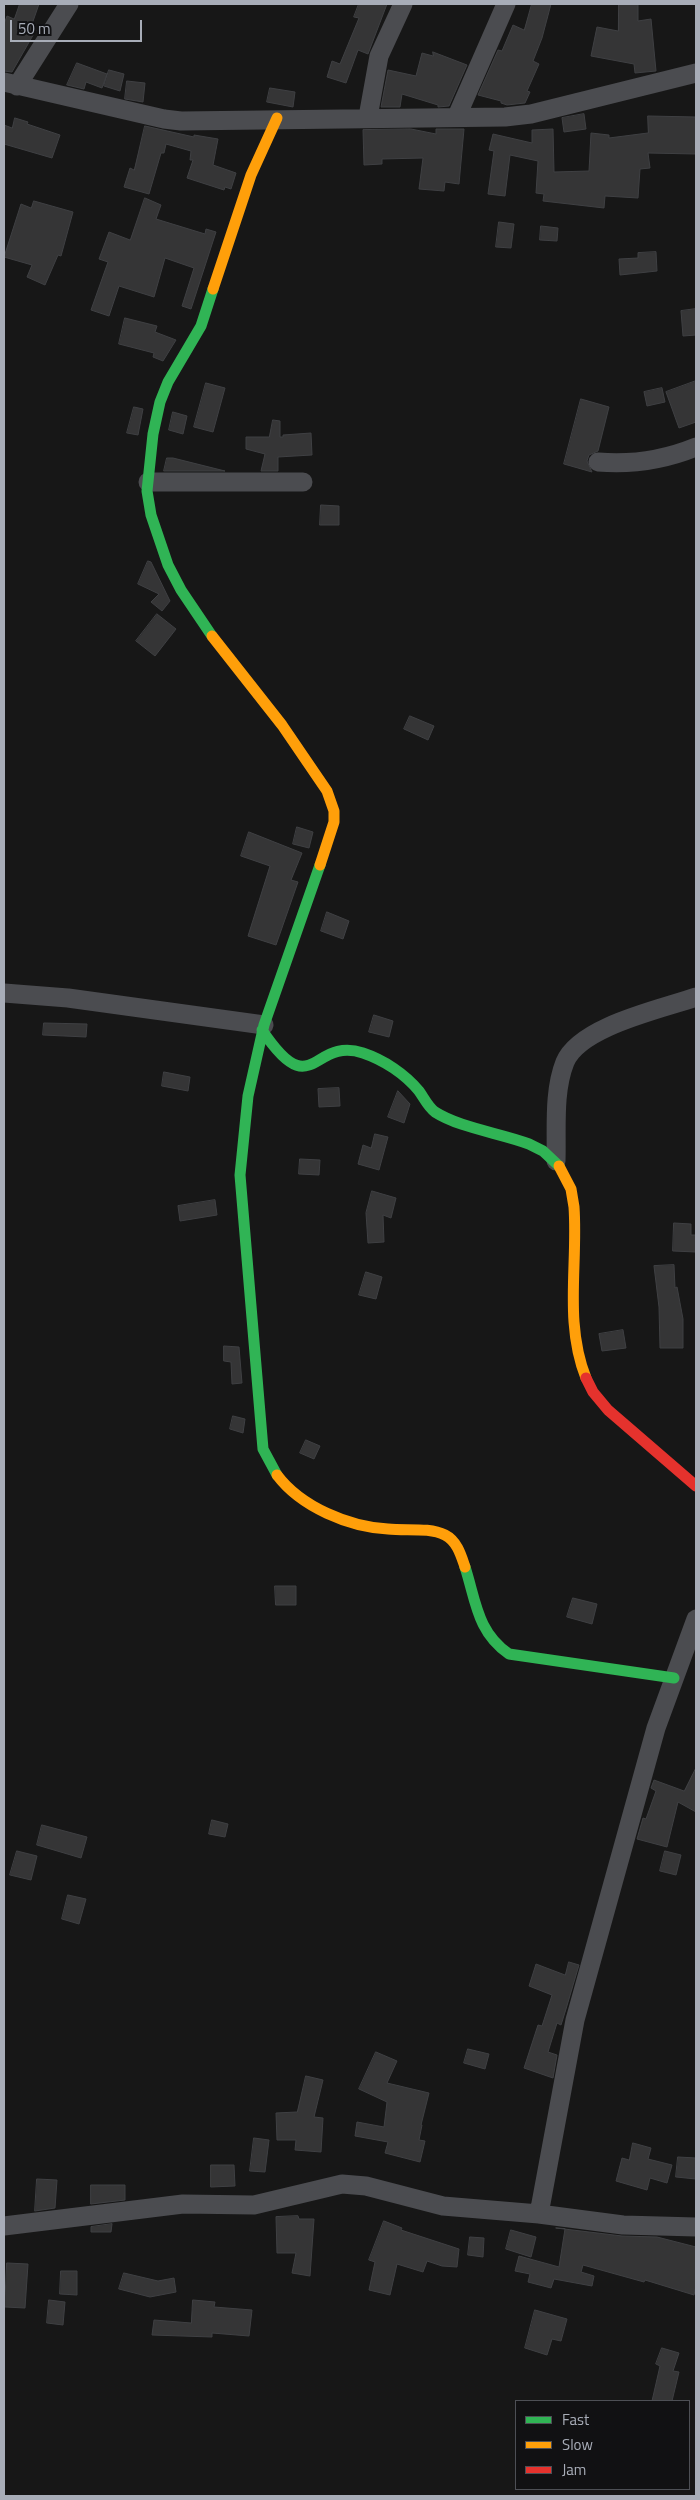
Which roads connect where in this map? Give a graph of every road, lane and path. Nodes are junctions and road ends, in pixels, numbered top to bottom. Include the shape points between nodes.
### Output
1 (69, 4) edge
2 (403, 4) edge
3 (506, 4) edge
4 (696, 73) edge
5 (10, 84) edge
6 (457, 116) junction
7 (368, 117) junction
8 (277, 118) junction
9 (696, 447) edge
10 (598, 462) dead end
11 (148, 482) junction
12 (303, 482) dead end
13 (4, 992) edge
14 (696, 997) edge
15 (263, 1027) junction
16 (556, 1161) junction
17 (696, 1486) edge
18 (696, 1619) edge
19 (674, 1678) junction
20 (539, 2214) junction
21 (4, 2226) edge
22 (696, 2228) edge

1 - 5 street
2 - 7 street via 379,56
3 - 6 street
4 - 6 street via 531,114
5 - 8 street via 164,119 235,121
6 - 7 street
7 - 8 street
8 - 11 street via 251,174 201,326 160,402
9 - 10 street via 656,460 621,464
11 - 12 street
11 - 15 street via 152,515 168,565 181,590 219,647 282,725 327,791 334,811 326,847
13 - 15 street via 68,998
14 - 16 street via 611,1025 582,1042 566,1061 559,1087
15 - 16 street via 271,1046 292,1065 310,1067 343,1050 374,1057 405,1078 435,1112 527,1144
15 - 19 street via 248,1096 240,1175 263,1449 267,1462 294,1491 314,1506 348,1522 448,1536 462,1559 490,1639 509,1654
16 - 17 street via 571,1191 576,1229 574,1325 577,1350 589,1384 610,1413
18 - 19 street
19 - 20 street via 656,1728 575,2020
20 - 21 street via 442,2206 366,2186 342,2184 254,2205 183,2204
20 - 22 street via 623,2226

